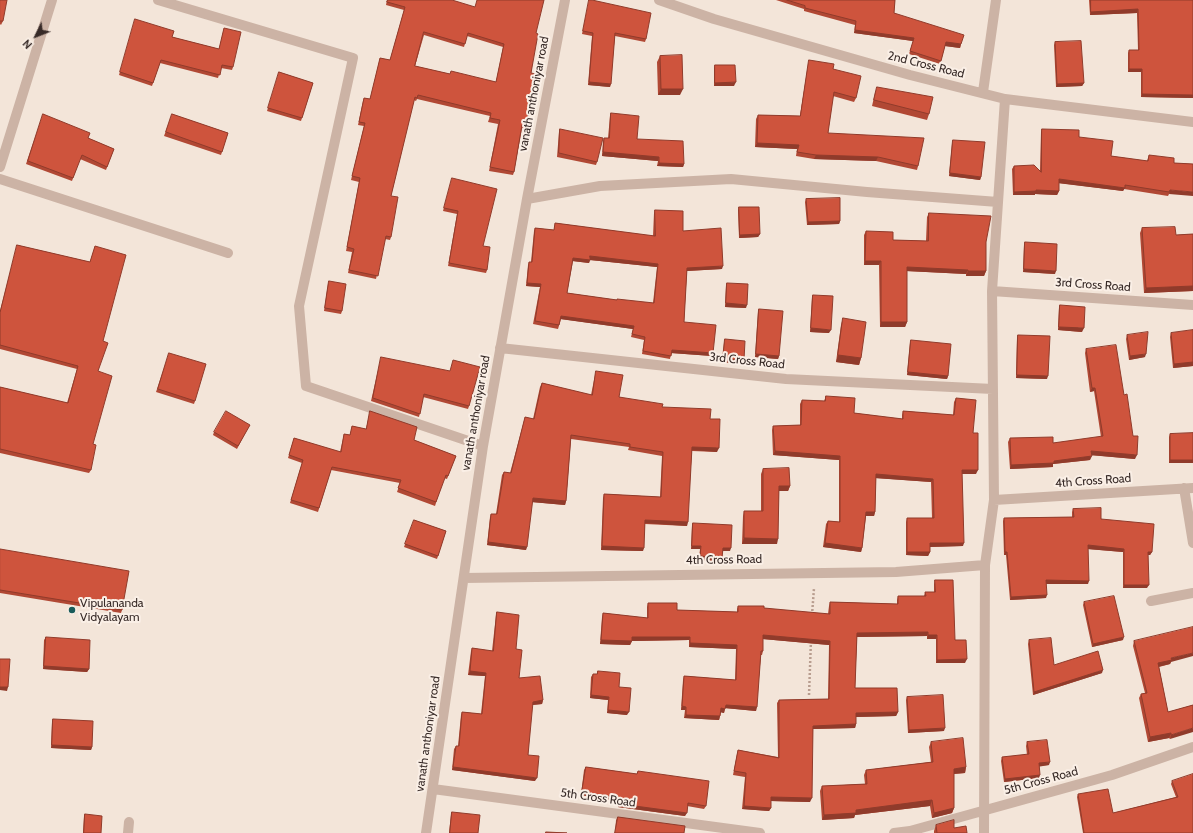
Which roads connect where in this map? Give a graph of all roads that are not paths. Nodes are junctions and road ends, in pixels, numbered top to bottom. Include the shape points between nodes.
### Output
1 (52, 0) edge
2 (158, 0) edge
3 (565, 0) edge
4 (659, 0) edge
5 (996, 0) edge
6 (983, 92) junction
7 (1005, 99) junction
8 (1193, 122) edge
9 (0, 167) edge
10 (0, 179) edge
11 (527, 199) junction
12 (998, 202) junction
13 (228, 253) dead end
14 (992, 291) junction
15 (1193, 305) edge
16 (500, 348) junction
17 (993, 389) junction
18 (483, 446) junction
19 (1189, 488) edge
20 (994, 500) junction
21 (1193, 543) edge
22 (985, 565) junction
23 (464, 578) junction
24 (1193, 593) edge
25 (1151, 601) dead end
26 (1193, 747) edge
27 (433, 789) junction
28 (983, 810) junction
29 (129, 822) dead end
30 (128, 833) edge
31 (426, 833) edge
32 (760, 833) edge
33 (894, 833) edge
34 (984, 833) edge

1 - 9 street
2 - 18 street via 353,58 299,306 306,386
3 - 11 street, vanath anthoniyar road
4 - 6 street, 2nd Cross Road via 714,19 910,76
5 - 6 street
6 - 7 street, 2nd Cross Road
7 - 8 street, 2nd Cross Road
7 - 12 street
10 - 13 street
11 - 12 street via 600,186 731,179
11 - 16 street, vanath anthoniyar road
12 - 14 street
14 - 15 street, 3rd Cross Road
14 - 17 street
16 - 17 street, 3rd Cross Road via 786,379
16 - 18 street, vanath anthoniyar road
17 - 20 street
18 - 23 street, vanath anthoniyar road
19 - 20 street, 4th Cross Road
19 - 21 street
20 - 22 street
22 - 23 street, 4th Cross Road via 896,572
22 - 28 street
23 - 27 street, vanath anthoniyar road
24 - 25 street
26 - 28 street, 5th Cross Road via 1112,775
27 - 31 street, vanath anthoniyar road
27 - 32 street, 5th Cross Road
28 - 33 street, 5th Cross Road via 910,831
28 - 34 street
29 - 30 street

